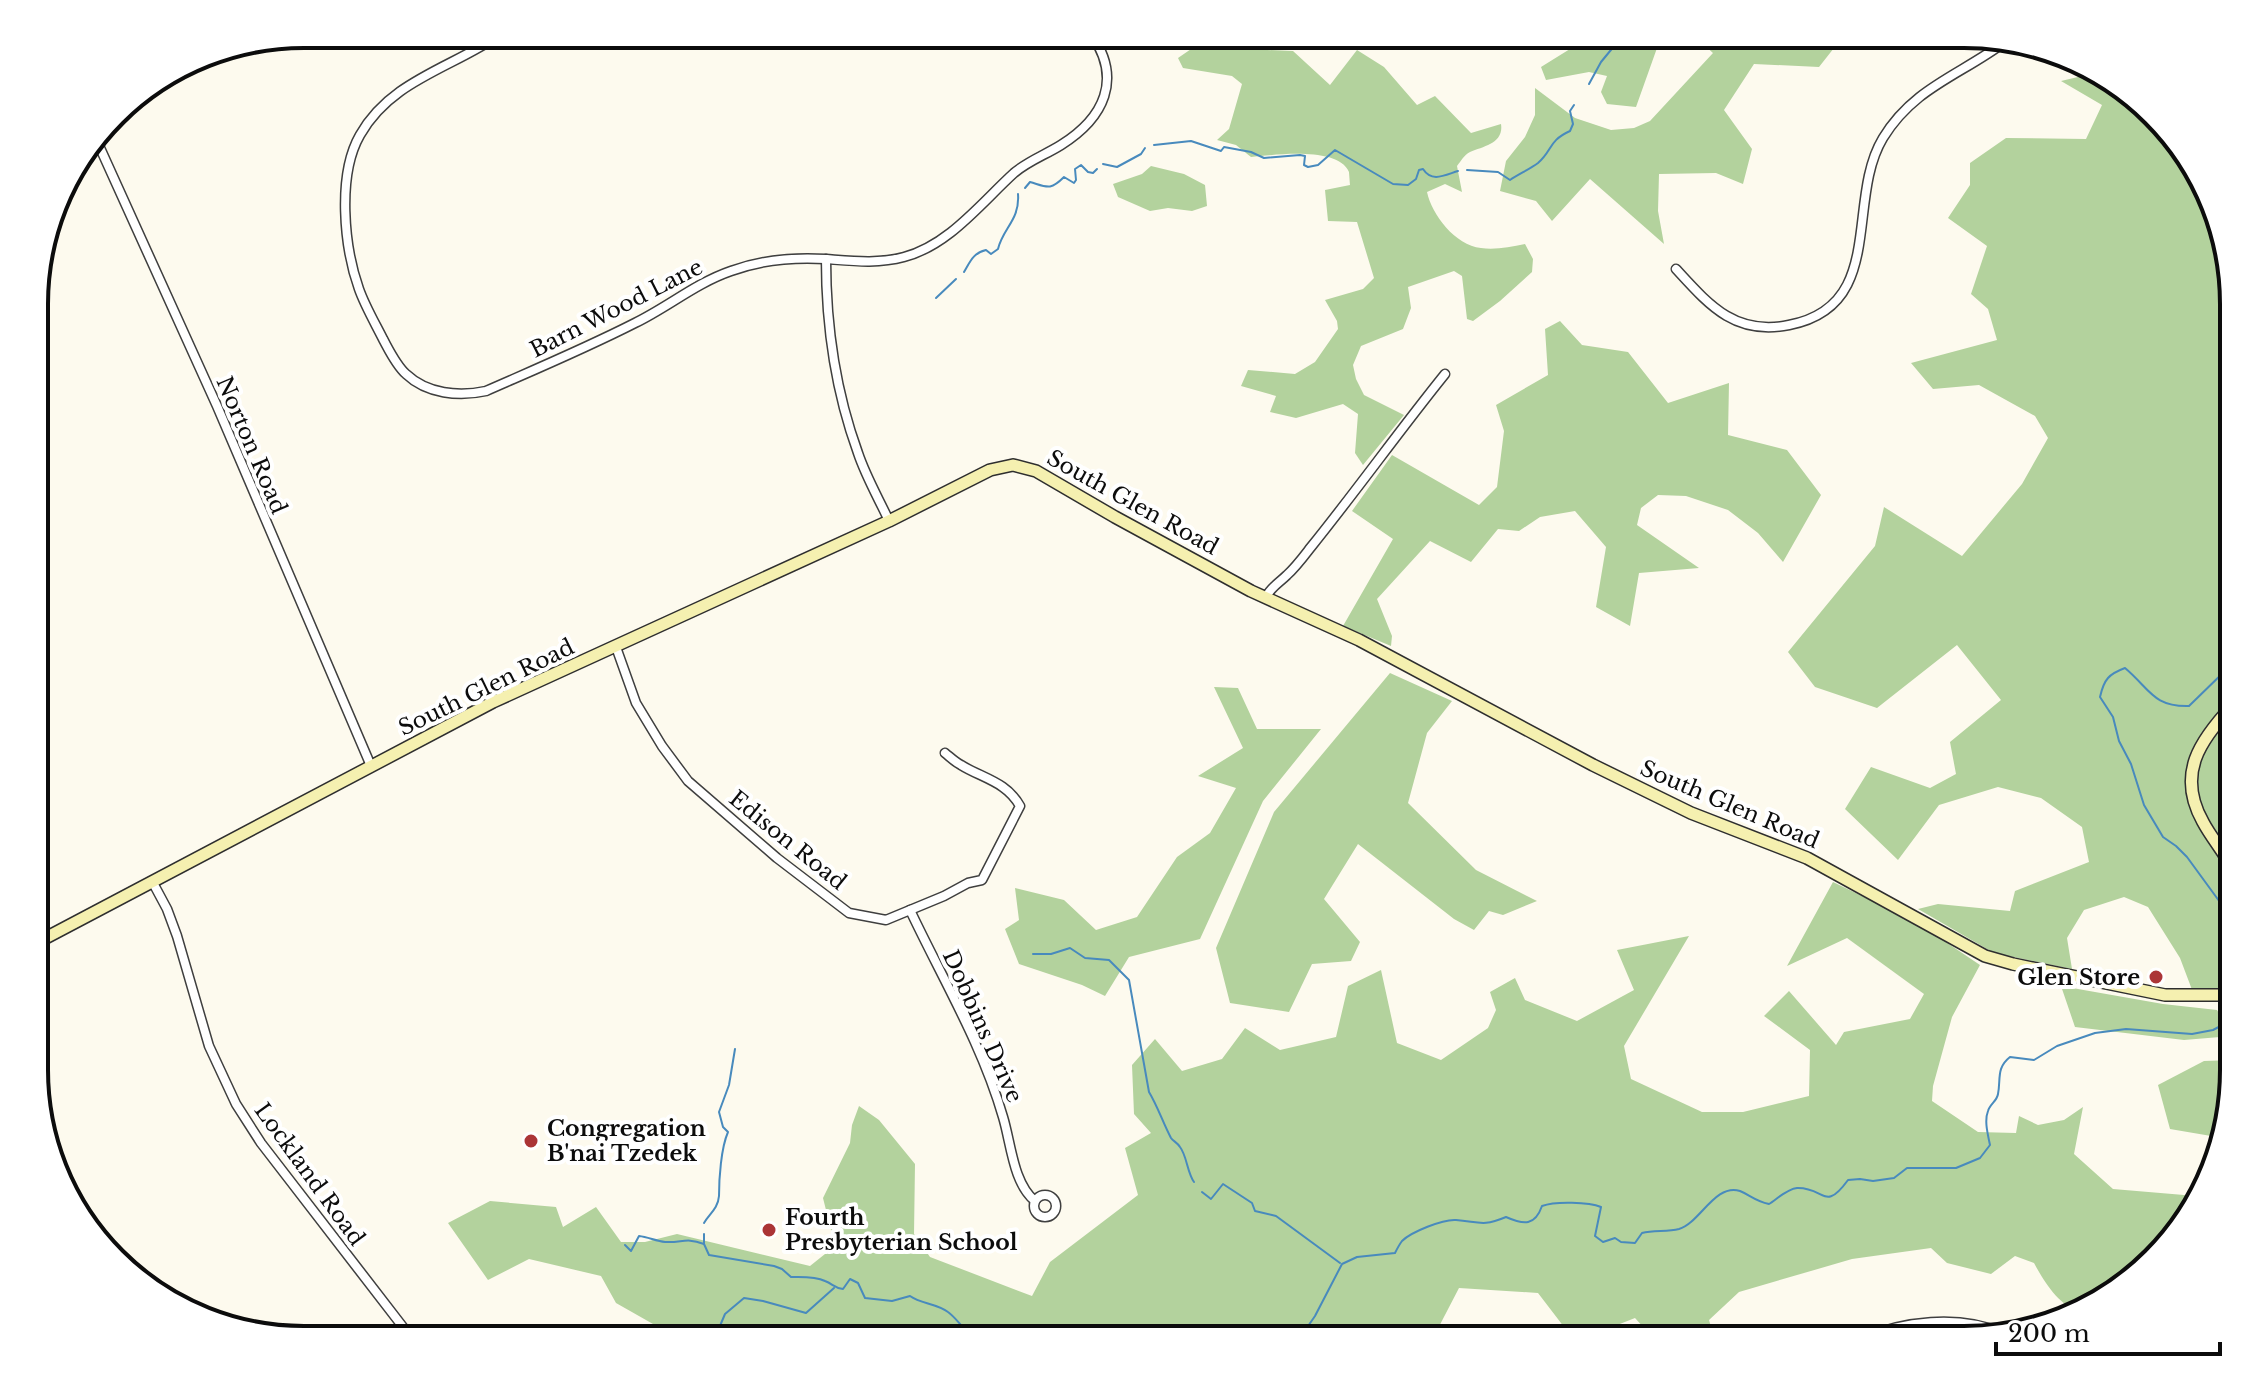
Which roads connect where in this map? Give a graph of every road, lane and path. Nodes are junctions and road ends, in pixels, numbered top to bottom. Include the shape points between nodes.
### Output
1 (476, 48) edge
2 (1101, 48) edge
3 (1994, 50) edge
4 (101, 149) edge
5 (826, 259) junction
6 (1676, 269) dead end
7 (1445, 374) dead end
8 (889, 521) junction
9 (1266, 597) junction
10 (616, 647) junction
11 (2219, 720) edge
12 (945, 753) dead end
13 (371, 766) junction
14 (2219, 847) edge
15 (152, 881) junction
16 (910, 910) junction
17 (48, 937) edge
18 (2219, 993) edge
19 (1035, 1201) dead end
20 (1909, 1325) edge
21 (1972, 1325) edge
22 (402, 1326) edge

1 - 5 street, Barn Wood Lane via 397,92 377,110 349,165 346,202 360,291 391,354 406,374 427,387 469,395 486,391 637,322 731,271 762,262
2 - 5 street, Barn Wood Lane via 1108,69 1098,111 1078,133 1018,169 948,234 927,249 886,262
3 - 6 street via 1916,98 1882,140 1866,185 1856,266 1825,310 1775,328 1744,324 1714,308
4 - 13 street, Norton Road
5 - 8 street via 832,357 842,404
7 - 9 street via 1308,552
8 - 9 main road, South Glen Road via 990,470 1025,467
8 - 10 main road, South Glen Road
9 - 18 main road, South Glen Road via 1691,813 1807,858 1985,956 2165,995
10 - 13 main road, South Glen Road via 493,702
10 - 16 street, Edison Road via 636,703 688,781 849,913 886,920
11 - 14 main road via 2198,748 2191,787 2194,806
12 - 16 street, Edison Road via 1002,786 1019,809 982,880
13 - 15 main road, South Glen Road
15 - 17 main road, South Glen Road
15 - 22 street, Lockland Road via 177,936 209,1046 236,1104
16 - 19 street, Dobbins Drive via 979,1054 1018,1172
20 - 21 street

